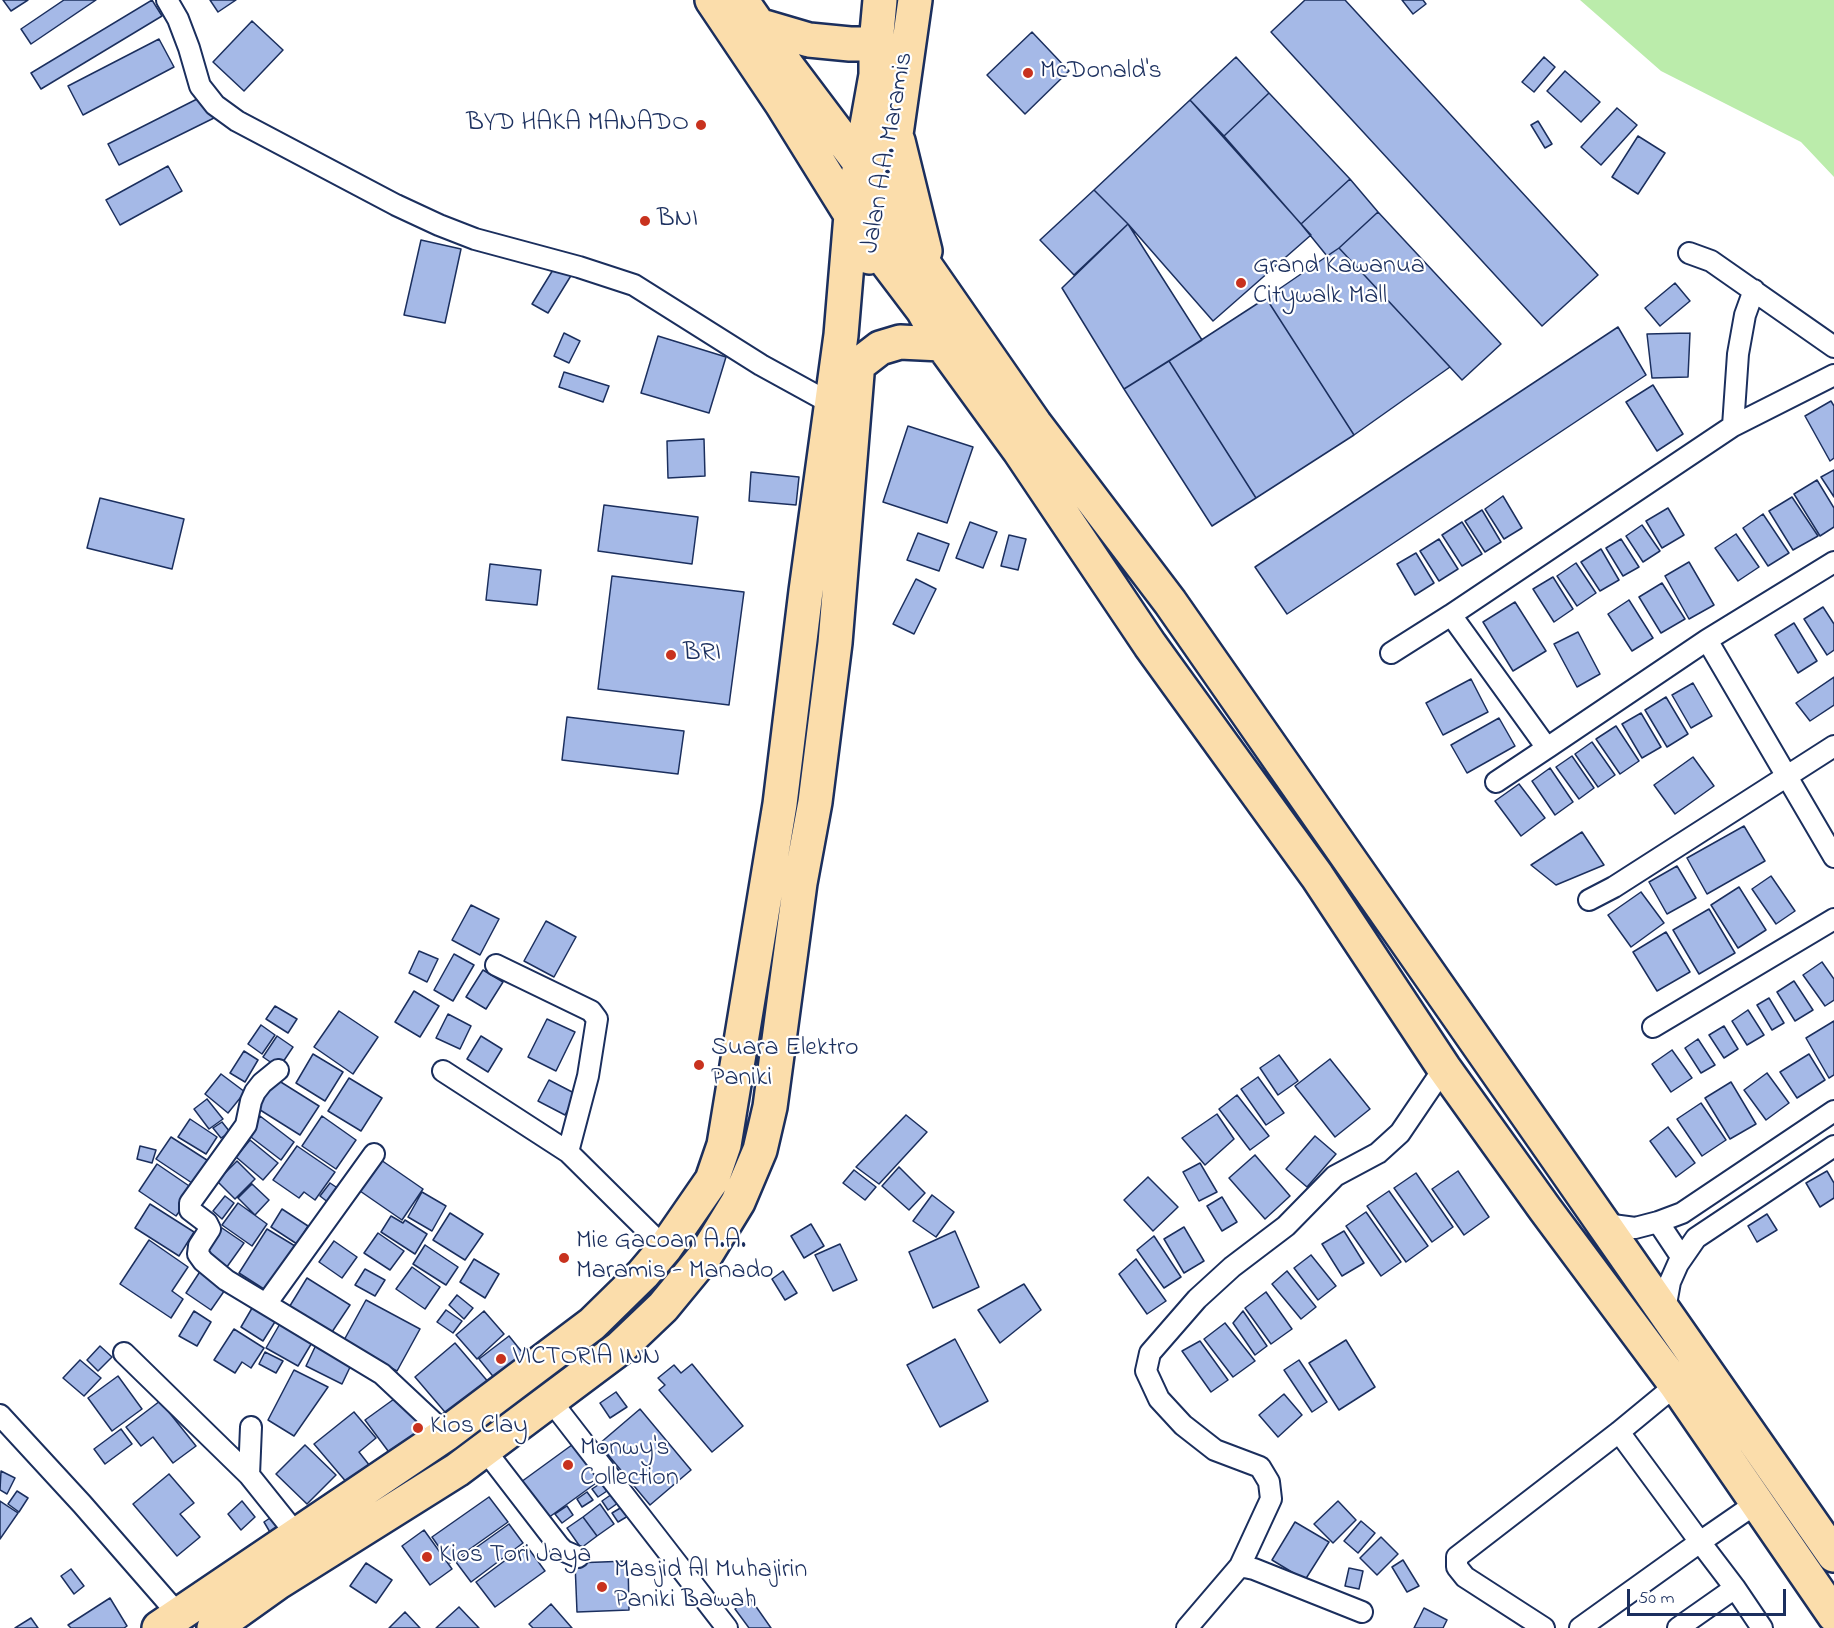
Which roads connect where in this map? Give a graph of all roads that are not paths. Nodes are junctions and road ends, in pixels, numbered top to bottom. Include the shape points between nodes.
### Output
1 (167, 0) edge
2 (712, 0) edge
3 (880, 0) edge
4 (915, 0) edge
5 (750, 12) edge
6 (876, 44) junction
7 (896, 134) junction
8 (860, 163) junction
9 (882, 202) junction
10 (851, 215) junction
11 (871, 241) junction
12 (1689, 253) dead end
13 (931, 274) junction
14 (1754, 290) junction
15 (942, 345) junction
16 (1834, 347) edge
17 (858, 365) junction
18 (1834, 375) edge
19 (832, 404) junction
20 (1733, 426) junction
21 (1834, 562) edge
22 (1451, 615) junction
23 (1707, 640) junction
24 (1391, 653) dead end
25 (1834, 746) edge
26 (1547, 748) junction
27 (1786, 776) junction
28 (1496, 782) dead end
29 (1834, 857) edge
30 (1589, 900) dead end
31 (1834, 919) edge
32 (496, 965) dead end
33 (1653, 1027) dead end
34 (1444, 1068) junction
35 (278, 1070) dead end
36 (443, 1071) dead end
37 (1834, 1111) edge
38 (1834, 1146) edge
39 (568, 1152) junction
40 (374, 1154) dead end
41 (1658, 1222) junction
42 (1605, 1224) junction
43 (665, 1248) junction
44 (1682, 1258) junction
45 (266, 1304) junction
46 (1665, 1310) junction
47 (124, 1353) dead end
48 (1676, 1384) junction
49 (551, 1401) junction
50 (0, 1415) edge
51 (251, 1427) dead end
52 (1619, 1432) junction
53 (446, 1434) junction
54 (485, 1450) junction
55 (249, 1475) junction
56 (1758, 1502) junction
57 (297, 1535) junction
58 (1700, 1542) junction
59 (1834, 1555) edge
60 (578, 1557) dead end
61 (1240, 1566) junction
62 (1735, 1588) junction
63 (1362, 1612) dead end
64 (1834, 1615) edge
65 (169, 1621) edge
66 (213, 1628) edge
67 (727, 1628) edge
68 (1186, 1628) edge
69 (1544, 1628) edge
70 (1580, 1628) edge
71 (1678, 1628) edge
72 (1762, 1628) edge

1 - 19 street via 178,19 200,86 215,105 237,121 439,225 634,285 761,365
2 - 10 highway
3 - 6 highway
4 - 7 highway, Jalan A.A. Maramis
5 - 6 highway via 809,40
5 - 8 highway
6 - 8 highway via 876,75
7 - 9 highway, Jalan A.A. Maramis
7 - 13 highway
8 - 9 highway
8 - 10 highway
9 - 11 highway, Jalan A.A. Maramis
9 - 13 highway
10 - 11 highway
10 - 19 highway
11 - 15 highway via 923,310
11 - 17 highway, Jalan A.A. Maramis
12 - 14 street via 1711,261
13 - 42 highway via 1035,424 1170,602
14 - 16 street
14 - 20 street via 1744,315
15 - 17 highway via 900,342 880,348
15 - 34 highway via 1019,450 1150,645 1317,876
17 - 49 highway, Jalan A.A. Maramis via 835,643 770,1107 760,1150 733,1211 705,1256 663,1307
18 - 20 street
19 - 43 highway via 780,804 724,1145 712,1180
20 - 22 street
21 - 23 street
22 - 24 street
22 - 26 street
23 - 26 street
23 - 27 street
25 - 27 street
26 - 28 street
27 - 29 street
27 - 30 street
31 - 33 street
32 - 39 street via 591,1011 597,1019 588,1076
34 - 48 highway
34 - 61 street via 1400,1133 1378,1153 1335,1176 1286,1226 1197,1299 1150,1353 1146,1371 1159,1399 1183,1425 1215,1450 1260,1467 1269,1482 1271,1499
35 - 45 street via 255,1092 246,1125 189,1207 209,1226 198,1250 200,1257 219,1275
36 - 39 street
37 - 41 street via 1705,1199
38 - 44 street via 1696,1238
39 - 43 street
40 - 45 street
41 - 42 street via 1635,1228
41 - 44 street
42 - 46 highway
43 - 53 highway via 592,1324
44 - 46 street via 1670,1282
45 - 53 street via 382,1374
46 - 59 highway
47 - 55 street
48 - 52 street
48 - 56 highway
49 - 54 highway, Jalan A.A. Maramis
49 - 67 street
50 - 65 street via 82,1504
51 - 55 street
52 - 58 street
52 - 69 street via 1455,1562 1465,1577
53 - 57 highway
54 - 60 street via 564,1551
54 - 66 highway, Jalan A.A. Maramis
55 - 57 street
56 - 58 street
56 - 64 highway
57 - 65 highway
58 - 62 street
58 - 70 street
61 - 63 street
61 - 68 street
62 - 71 street
62 - 72 street

